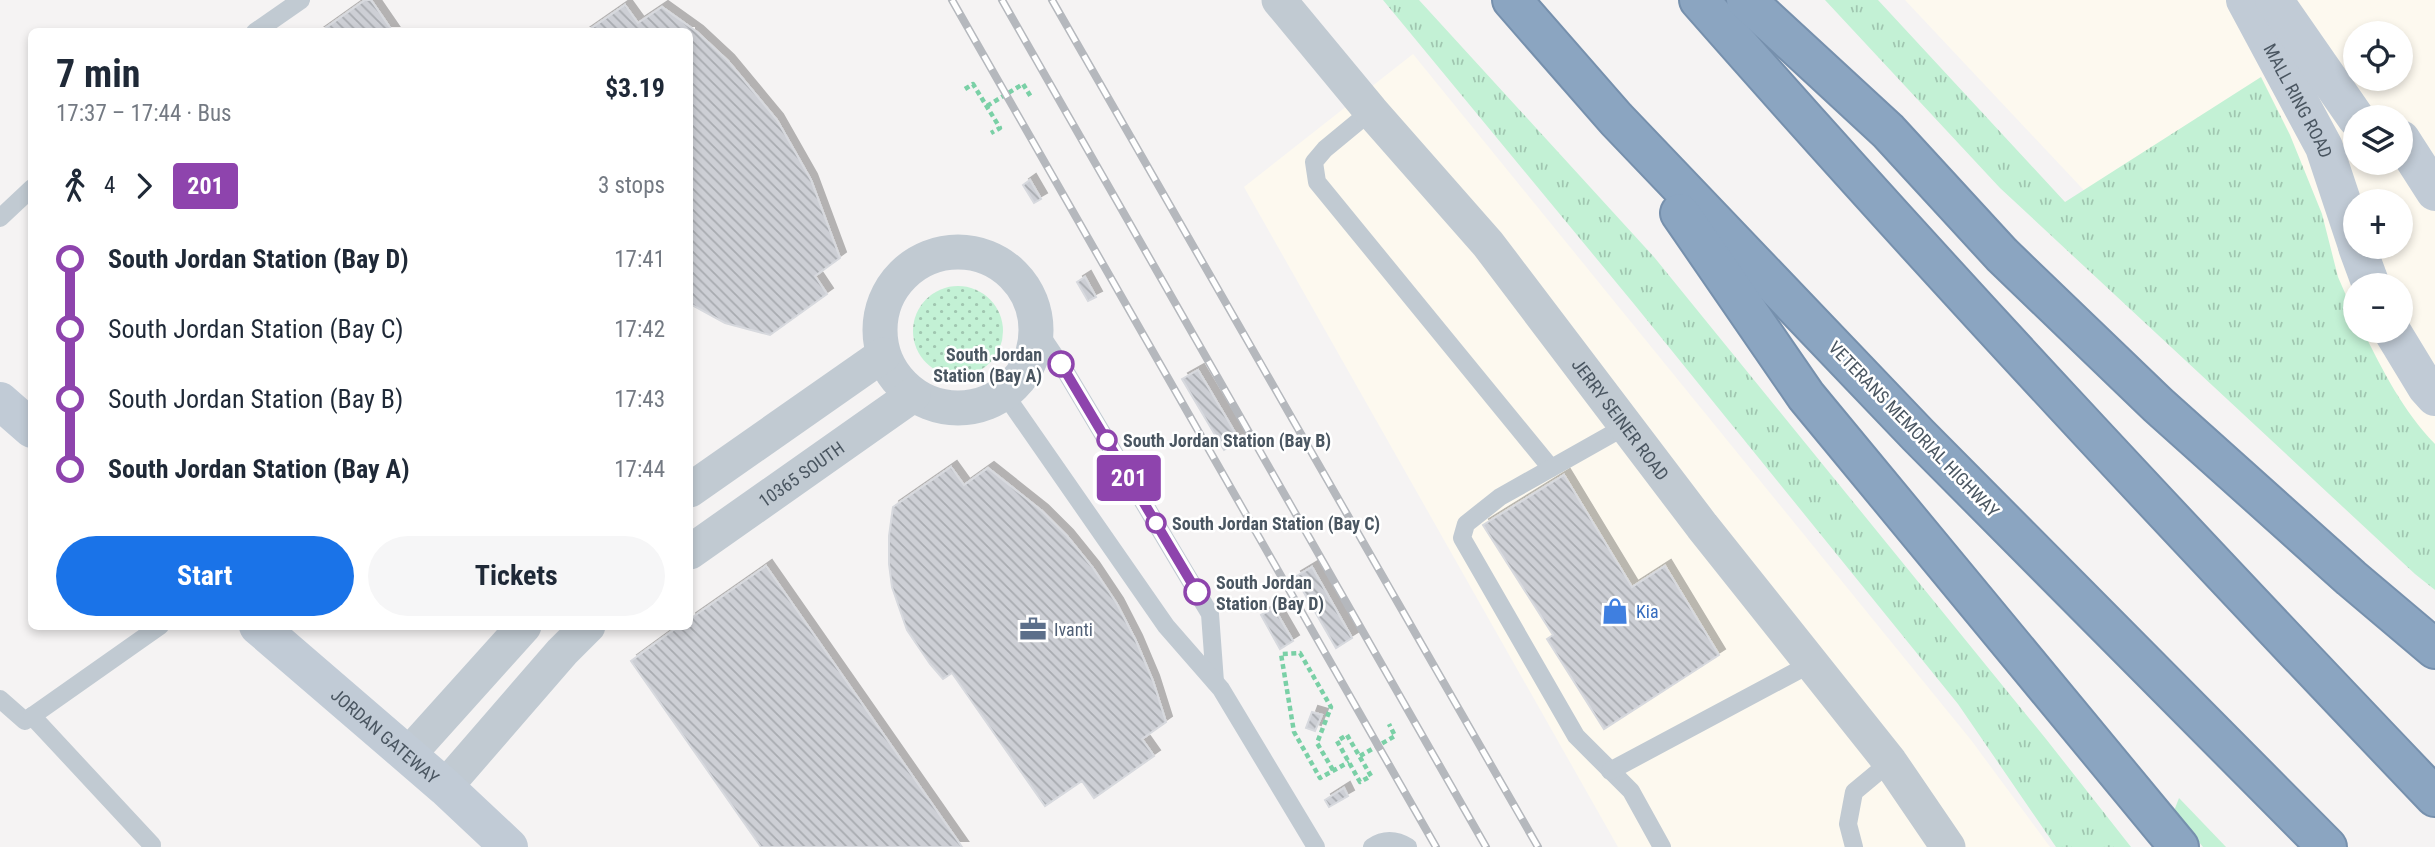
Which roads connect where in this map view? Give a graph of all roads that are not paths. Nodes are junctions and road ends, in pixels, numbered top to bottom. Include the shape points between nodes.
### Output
1 (301, 0) edge
2 (1279, 0) edge
3 (1512, 0) edge
4 (1699, 0) edge
5 (1746, 0) edge
6 (2245, 0) edge
7 (2274, 0) edge
8 (2304, 0) edge
9 (261, 28) edge
10 (2343, 55) edge
11 (2347, 105) edge
12 (1371, 111) junction
13 (1616, 119) junction
14 (28, 192) edge
15 (2343, 205) edge
16 (0, 218) edge
17 (1036, 328) junction
18 (2399, 343) edge
19 (884, 355) junction
20 (1004, 393) junction
21 (914, 395) junction
22 (2435, 397) edge
23 (0, 401) edge
24 (28, 426) edge
25 (1626, 426) junction
26 (1550, 468) junction
27 (693, 488) edge
28 (693, 550) edge
29 (154, 630) edge
30 (263, 630) edge
31 (520, 630) edge
32 (584, 630) edge
33 (2435, 649) edge
34 (1812, 663) junction
35 (1215, 682) junction
36 (0, 699) edge
37 (32, 716) junction
38 (408, 755) junction
39 (1890, 762) junction
40 (1610, 771) junction
41 (444, 788) junction
42 (2435, 797) edge
43 (152, 845) dead end
44 (509, 847) edge
45 (1316, 847) edge
46 (1372, 847) edge
47 (1408, 847) edge
48 (1662, 847) edge
49 (1854, 847) edge
50 (1948, 847) edge
51 (2179, 847) edge
52 (2327, 847) edge

1 - 9 lane
2 - 12 street, JERRY SEINER ROAD
3 - 13 highway, VETERANS MEMORIAL HIGHWAY
4 - 42 highway via 1850,172
5 - 33 highway via 1888,131 2003,255 2123,372
6 - 15 street, MALL RING ROAD via 2324,147
7 - 11 street
8 - 10 street
12 - 25 street, JERRY SEINER ROAD via 1488,244
12 - 26 lane via 1314,162 1317,182
13 - 51 highway via 1806,396
13 - 52 highway, VETERANS MEMORIAL HIGHWAY via 1918,435
14 - 16 lane
17 - 19 street via 1031,301 1009,271 976,254 939,255 914,266 889,293 880,328
17 - 20 street via 1028,365
17 - 35 lane via 1210,614
18 - 22 street
19 - 21 street via 895,377
19 - 27 street
20 - 21 street via 987,403 958,409 930,404
20 - 35 lane via 1167,626
21 - 28 street, 10365 SOUTH
23 - 24 street
25 - 26 lane
25 - 34 street, JERRY SEINER ROAD
26 - 40 lane via 1478,513 1466,524 1462,538 1576,736
29 - 37 lane
30 - 38 street, JORDAN GATEWAY
31 - 38 street
32 - 41 street
34 - 39 street, JERRY SEINER ROAD
34 - 40 lane
35 - 45 lane
36 - 37 lane via 25,721
37 - 43 lane
38 - 41 street, JORDAN GATEWAY
39 - 49 lane via 1854,792 1848,824
39 - 50 street, JERRY SEINER ROAD
40 - 48 lane via 1631,791
41 - 44 street, JORDAN GATEWAY
46 - 47 lane via 1396,841

